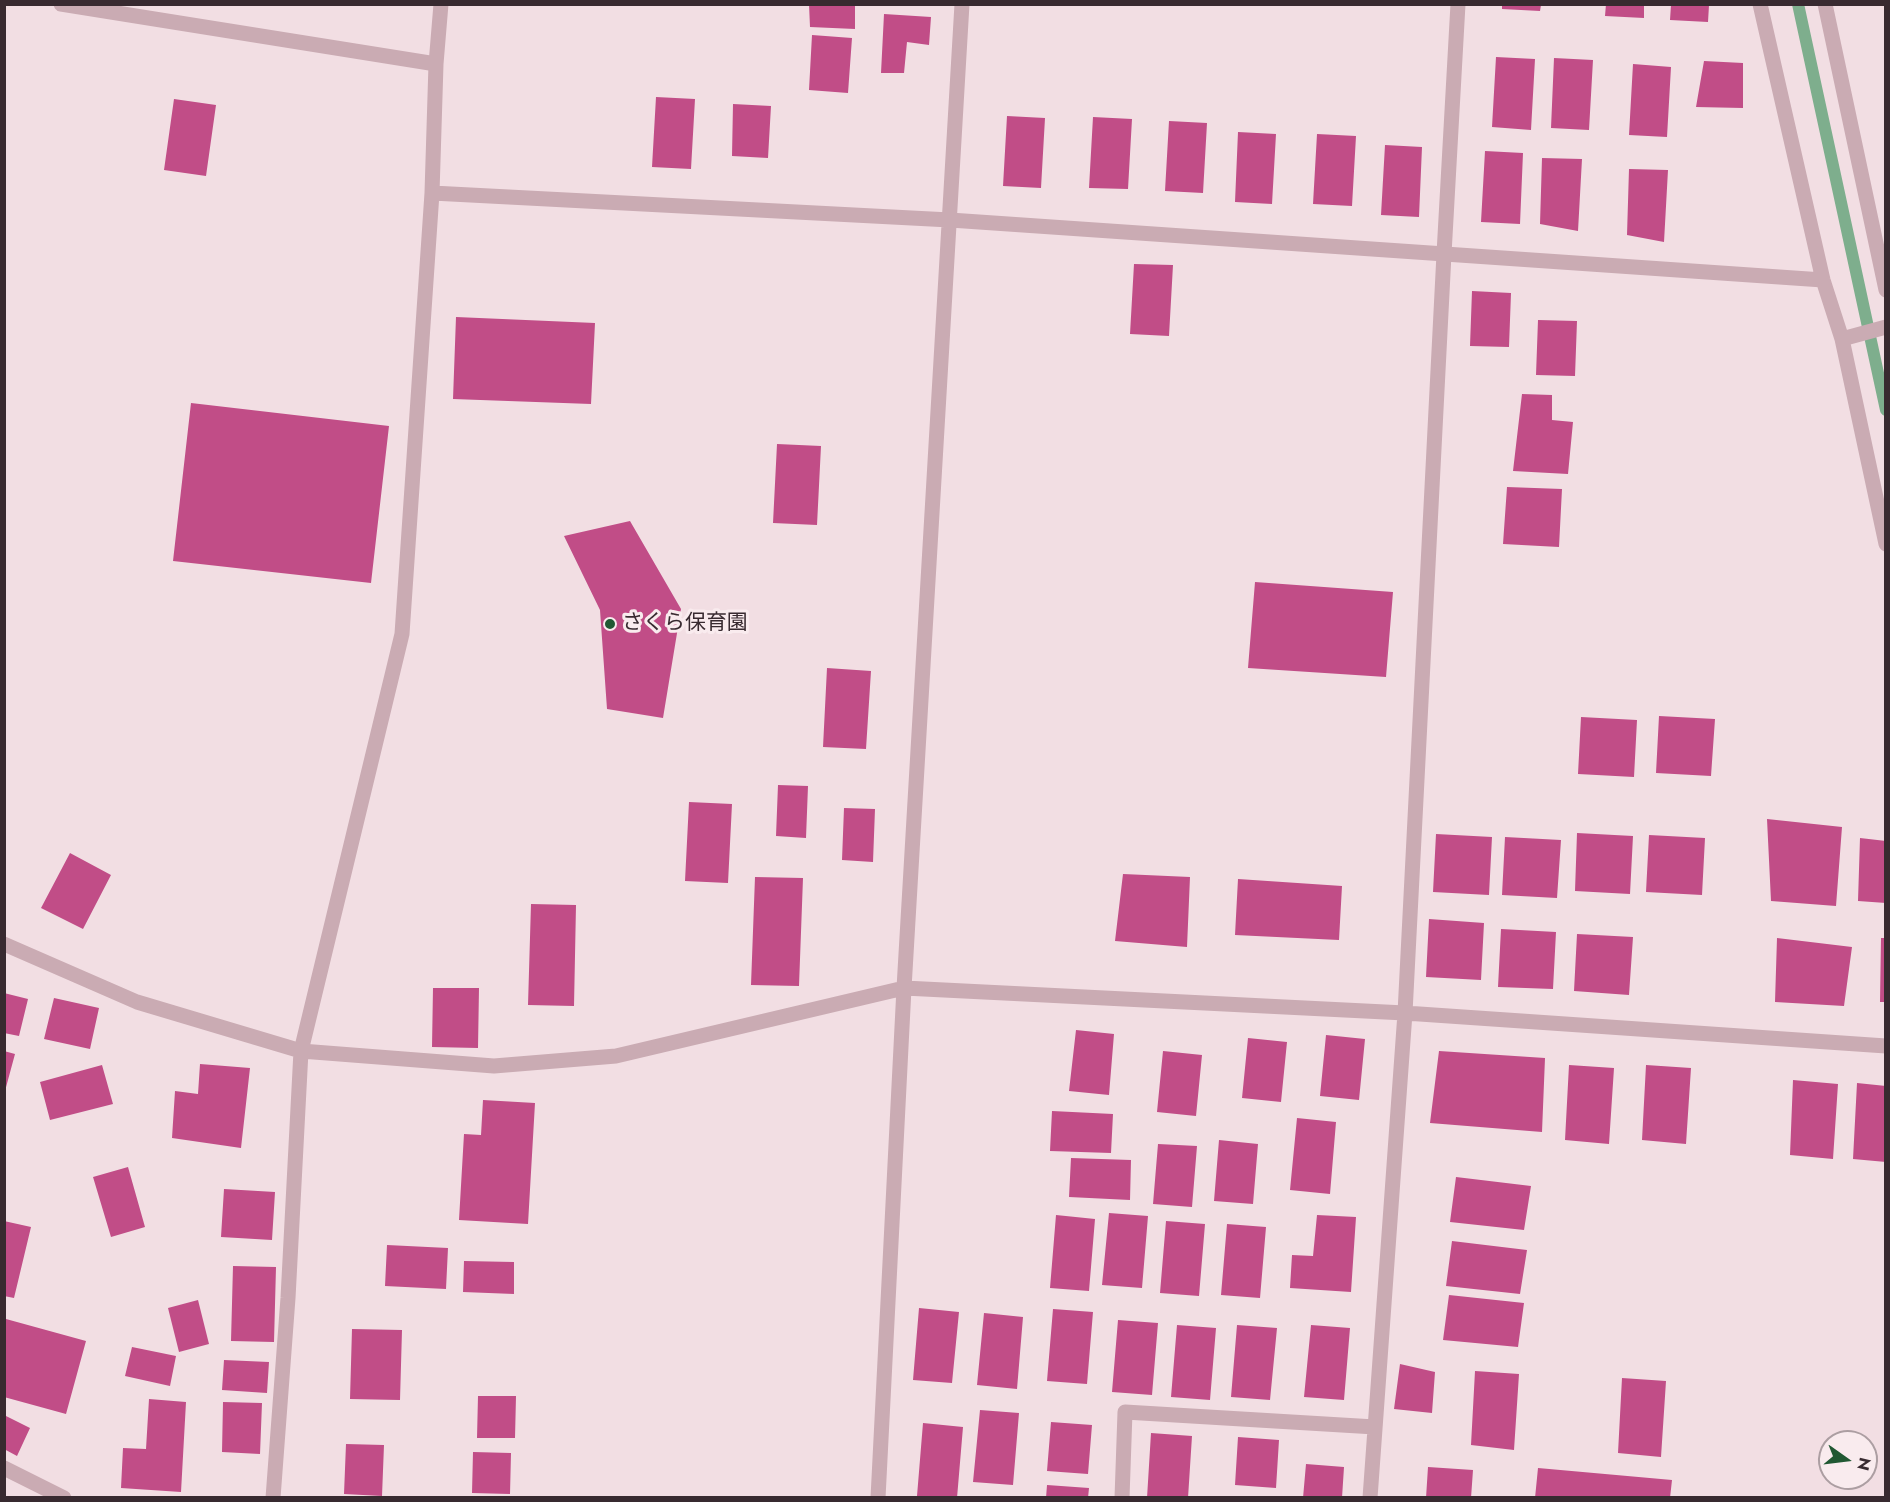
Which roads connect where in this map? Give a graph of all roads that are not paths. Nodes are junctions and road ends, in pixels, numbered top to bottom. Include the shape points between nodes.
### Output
1 (61, 4) edge
2 (441, 4) edge
3 (962, 4) edge
4 (1458, 4) edge
5 (1760, 4) edge
6 (1825, 4) edge
7 (436, 64) junction
8 (432, 193) junction
9 (950, 220) junction
10 (1444, 254) junction
11 (1823, 280) junction
12 (1886, 290) edge
13 (1886, 327) edge
14 (1842, 339) junction
15 (1886, 544) edge
16 (4, 944) edge
17 (904, 988) junction
18 (1405, 1012) junction
19 (1886, 1046) edge
20 (301, 1051) junction
21 (1376, 1427) junction
22 (4, 1468) edge
23 (64, 1497) edge
24 (273, 1497) edge
25 (878, 1497) edge
26 (1122, 1497) edge
27 (1370, 1497) edge

1 - 7 street
2 - 7 street
3 - 9 street
4 - 10 street
5 - 11 street
6 - 12 street
7 - 8 street
8 - 9 street
8 - 20 street via 402,634
9 - 10 street
9 - 17 street
10 - 11 street
10 - 18 street
11 - 14 street
13 - 14 street
14 - 15 street
16 - 20 street via 137,1002
17 - 18 street
17 - 20 street via 616,1056 494,1066
17 - 25 street
18 - 19 street
18 - 21 street
20 - 24 street
21 - 26 street via 1125,1412
21 - 27 street
22 - 23 street

